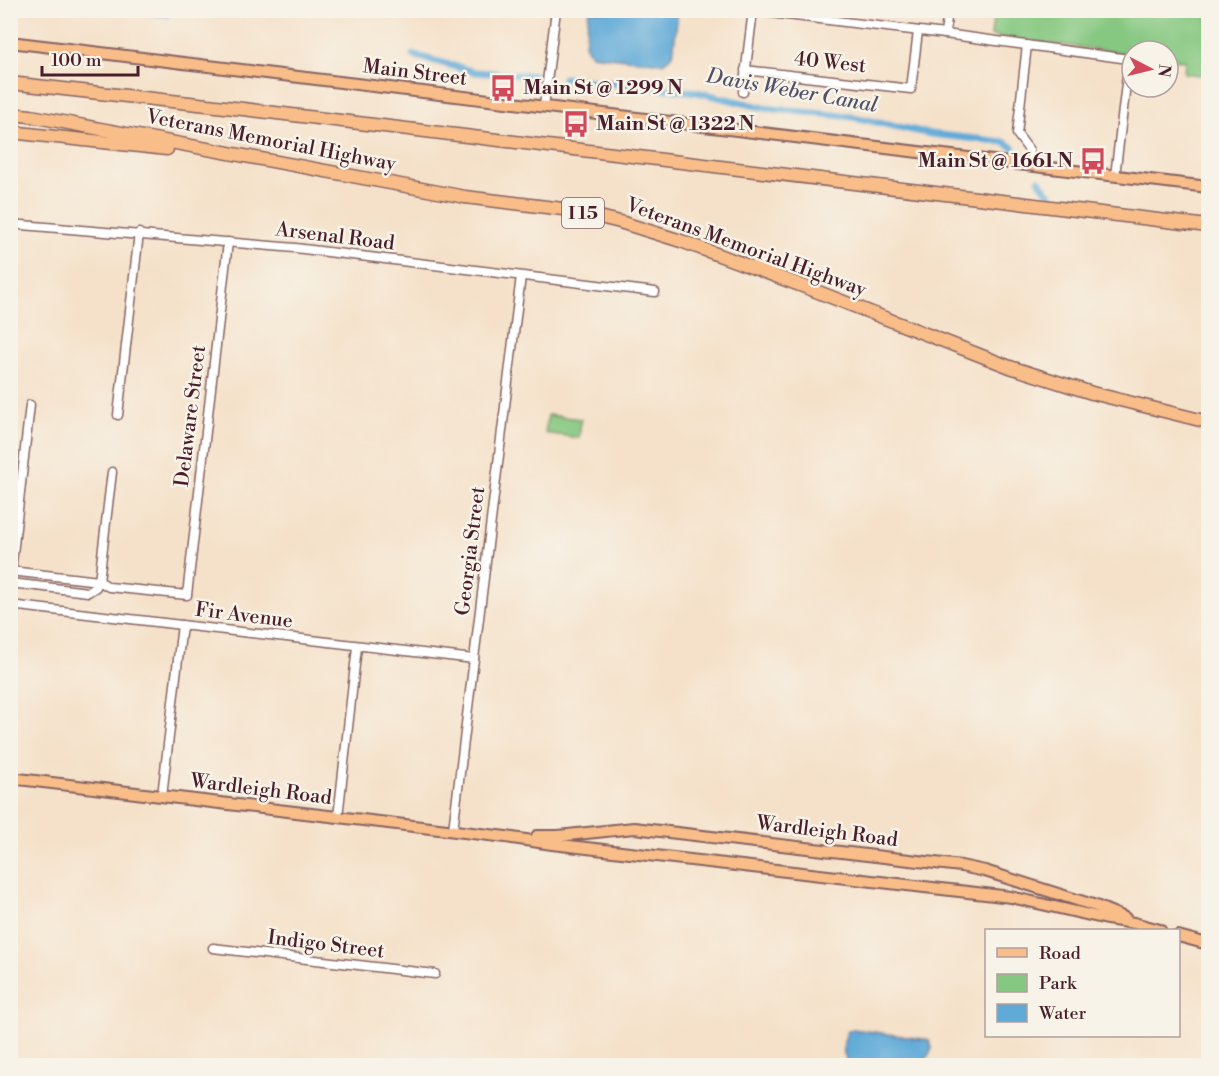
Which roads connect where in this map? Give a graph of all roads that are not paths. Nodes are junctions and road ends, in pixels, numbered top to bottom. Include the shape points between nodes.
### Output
1 (556, 10) edge
2 (948, 10) edge
3 (753, 11) edge
4 (918, 31) junction
5 (945, 34) junction
6 (10, 42) edge
7 (1027, 45) junction
8 (745, 70) junction
9 (10, 81) edge
10 (743, 92) dead end
11 (544, 106) junction
12 (10, 114) edge
13 (10, 132) edge
14 (261, 160) junction
15 (1033, 166) junction
16 (1115, 176) junction
17 (1209, 187) edge
18 (10, 224) edge
19 (1209, 226) edge
20 (139, 233) junction
21 (228, 242) junction
22 (521, 276) junction
23 (655, 292) dead end
24 (30, 405) dead end
25 (118, 415) dead end
26 (1209, 422) edge
27 (112, 472) dead end
28 (11, 571) edge
29 (99, 581) junction
30 (10, 583) edge
31 (10, 605) edge
32 (182, 625) junction
33 (357, 647) junction
34 (474, 659) junction
35 (10, 778) edge
36 (162, 796) junction
37 (338, 817) junction
38 (453, 830) junction
39 (506, 837) junction
40 (1134, 923) junction
41 (1157, 929) edge
42 (1180, 936) edge
43 (1209, 944) edge
44 (213, 948) dead end
45 (435, 974) dead end

1 - 11 street
2 - 5 street
3 - 4 street
3 - 8 street
4 - 5 street
4 - 8 street, 40 West via 911,89
5 - 7 street
6 - 11 main road, Main Street
7 - 15 street via 1017,134 1029,150
7 - 16 street via 1129,59
8 - 10 street
9 - 19 highway, Veterans Memorial Highway
11 - 15 main road, Main Street
12 - 14 highway, Veterans Memorial Highway / I 15
13 - 14 highway
14 - 26 highway, Veterans Memorial Highway / I 15 via 465,197 571,210 620,222 808,288 1010,367 1092,393
15 - 16 main road, Main Street
16 - 17 main road, Main Street
18 - 20 street, Arsenal Road
20 - 21 street, Arsenal Road
20 - 25 street
21 - 22 street, Arsenal Road
21 - 29 street, Delaware Street via 187,595 109,587
22 - 23 street, Arsenal Road
22 - 34 street, Georgia Street
24 - 28 street
27 - 29 street
28 - 29 street
29 - 30 street via 88,592
31 - 32 street, Fir Avenue
32 - 33 street, Fir Avenue
32 - 36 street
33 - 34 street, Fir Avenue
33 - 37 street
34 - 38 street, Georgia Street
35 - 36 main road, Wardleigh Road
36 - 37 main road, Wardleigh Road
37 - 38 main road, Wardleigh Road
38 - 39 main road, Wardleigh Road
39 - 40 main road, Wardleigh Road via 1011,897
39 - 40 main road, Wardleigh Road via 634,828 952,865 985,871 1096,906
40 - 41 main road, Wardleigh Road
42 - 43 main road
44 - 45 street, Indigo Street

